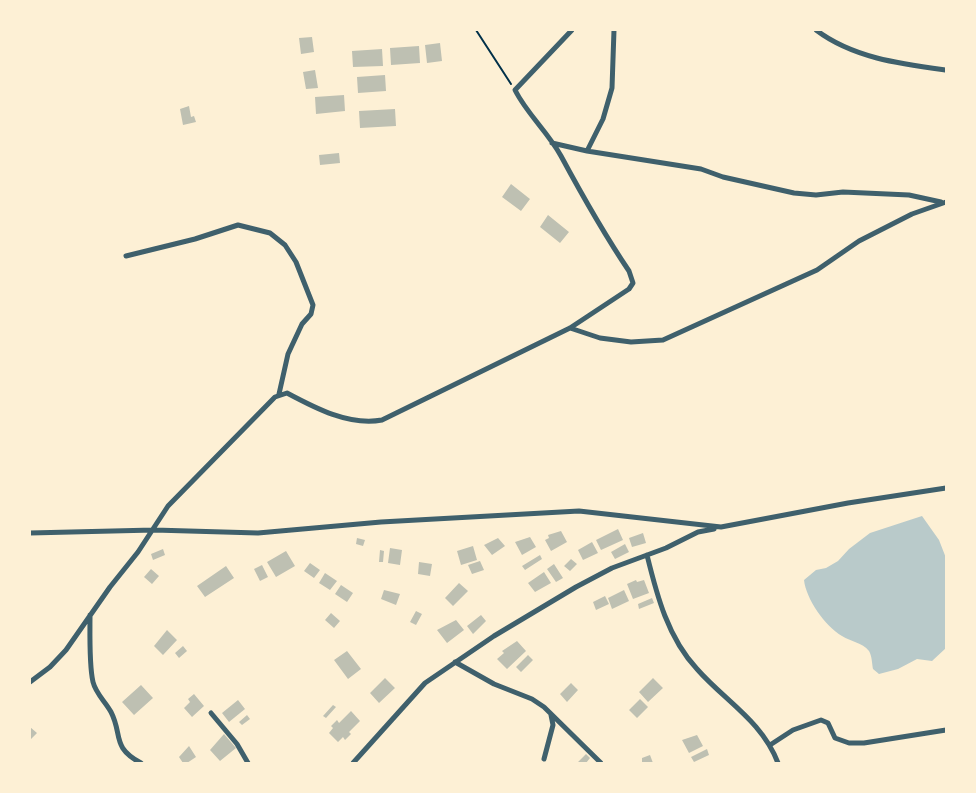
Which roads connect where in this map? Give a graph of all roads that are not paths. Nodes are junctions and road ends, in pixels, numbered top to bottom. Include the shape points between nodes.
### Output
1 (572, 30) edge
2 (614, 30) edge
3 (816, 30) edge
4 (946, 70) edge
5 (552, 143) junction
6 (587, 151) junction
7 (944, 202) edge
8 (126, 256) dead end
9 (570, 328) junction
10 (279, 394) junction
11 (946, 488) edge
12 (721, 527) junction
13 (154, 530) junction
14 (31, 531) edge
15 (646, 555) junction
16 (90, 614) junction
17 (455, 662) junction
18 (30, 682) edge
19 (550, 712) junction
20 (211, 713) dead end
21 (946, 730) edge
22 (770, 745) junction
23 (544, 759) dead end
24 (141, 763) edge
25 (248, 763) edge
26 (353, 763) edge
27 (601, 763) edge
28 (778, 763) edge

1 - 5 street via 515,90
2 - 6 street via 612,88 603,118
3 - 4 street via 830,41 867,55
5 - 6 street
5 - 9 street via 633,283
6 - 7 street via 701,169 794,193 903,195
7 - 9 street via 859,241 817,270 662,340 631,342 600,338
8 - 10 street via 238,225 270,233 285,245 299,268 313,305 288,354
9 - 10 street via 382,420 370,422 333,415 287,393
10 - 13 street via 186,486 168,506
11 - 12 street
12 - 13 street via 579,511 258,532
12 - 15 street via 698,532
13 - 14 street
13 - 16 street
15 - 17 street via 576,587
15 - 22 street via 666,618 680,648 707,680 753,721
16 - 18 street via 50,667
16 - 24 street via 93,681 101,700 111,712 118,741 130,758
17 - 19 street via 494,684 532,699
17 - 26 street via 425,683
19 - 23 street via 553,725
19 - 27 street
20 - 25 street
21 - 22 street via 849,743 835,738 828,723 821,720 793,730
22 - 28 street

